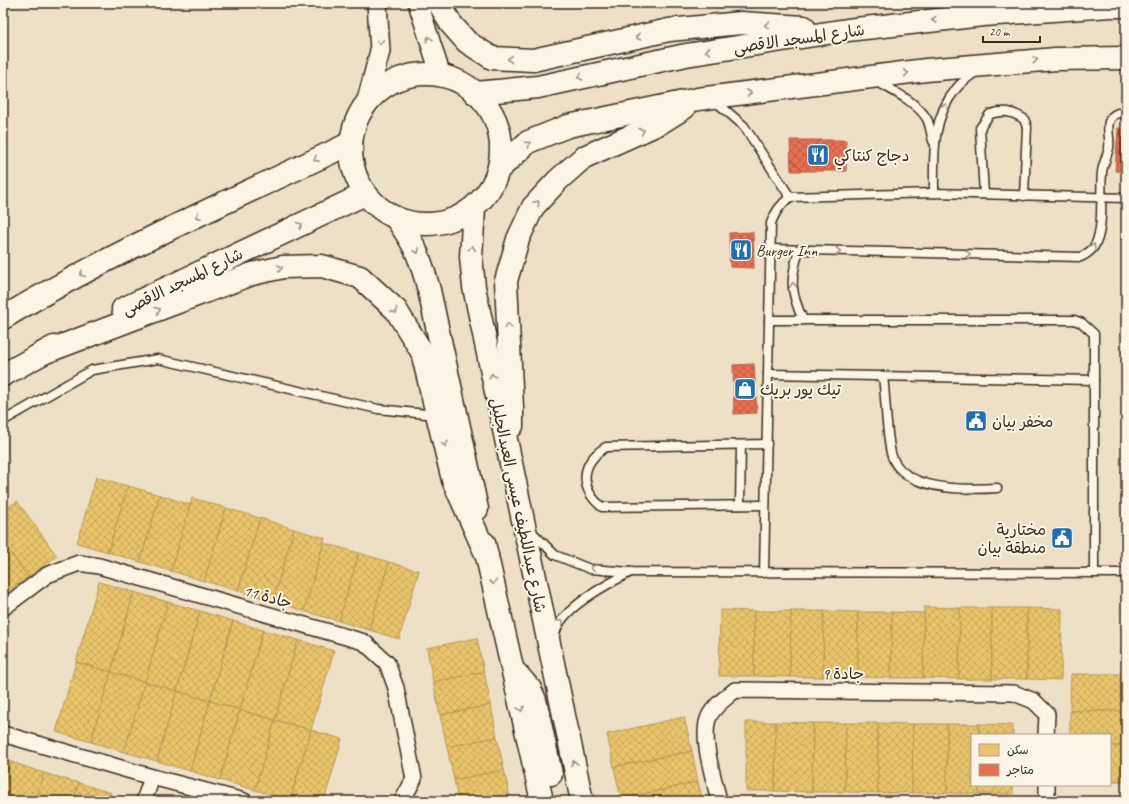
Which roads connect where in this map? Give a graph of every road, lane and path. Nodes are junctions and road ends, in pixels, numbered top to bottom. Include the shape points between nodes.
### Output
1 (377, 3) edge
2 (418, 3) edge
3 (439, 3) edge
4 (1126, 6) edge
5 (1036, 7) edge
6 (847, 30) junction
7 (1126, 58) edge
8 (984, 65) junction
9 (441, 76) junction
10 (869, 78) junction
11 (475, 93) junction
12 (704, 99) junction
13 (366, 104) junction
14 (1126, 115) edge
15 (351, 143) junction
16 (934, 143) junction
17 (499, 169) junction
18 (934, 193) junction
19 (365, 194) junction
20 (984, 194) junction
21 (1024, 196) junction
22 (790, 198) junction
23 (1101, 198) junction
24 (1126, 198) edge
25 (474, 208) junction
26 (396, 218) junction
27 (771, 249) junction
28 (800, 250) junction
29 (3, 318) edge
30 (769, 320) junction
31 (803, 320) junction
32 (42, 353) junction
33 (768, 374) junction
34 (3, 375) edge
35 (883, 376) junction
36 (1094, 380) junction
37 (438, 415) junction
38 (3, 421) edge
39 (767, 444) junction
40 (741, 445) junction
41 (510, 463) junction
42 (997, 488) dead end
43 (740, 505) junction
44 (766, 505) junction
45 (524, 523) junction
46 (487, 556) junction
47 (631, 572) junction
48 (764, 573) junction
49 (1094, 573) junction
50 (1126, 573) edge
51 (3, 608) edge
52 (552, 659) junction
53 (512, 670) junction
54 (3, 734) edge
55 (1046, 734) edge
56 (152, 777) junction
57 (1046, 786) edge
58 (144, 801) edge
59 (244, 801) edge
60 (402, 801) edge
61 (542, 801) edge
62 (556, 801) edge
63 (582, 801) edge
64 (719, 801) edge
65 (1047, 801) edge

1 -> 13 street via 380,51
9 -> 2 street
6 -> 3 main road via 740,23 669,30 533,60 492,58 467,42 450,24
4 - 5 main road, شارع المسجد الاقصى
5 -> 6 main road, شارع المسجد الاقصى via 964,13
6 -> 11 main road, شارع المسجد الاقصى via 686,55 538,87
8 -> 7 main road via 1056,59
10 -> 8 main road
16 -> 8 lane via 939,120 956,88
9 - 11 main road via 459,82
9 - 13 main road via 420,74 399,79 381,89
12 -> 10 main road
10 - 16 lane via 902,96 922,112
11 - 17 main road via 489,109 498,128 502,148
17 -> 12 main road via 528,142 568,126
12 - 22 lane via 723,107 744,126
41 -> 12 main road via 512,408 506,280 518,239 533,207 584,157 660,123
13 - 15 main road via 356,122
14 - 23 lane via 1118,113 1109,121 1109,149 1102,169
15 - 19 main road via 356,178
15 -> 29 main road via 181,224 54,288
16 - 18 lane
17 - 25 main road via 494,184
18 - 20 lane
18 - 22 lane
19 - 26 main road via 379,208
32 -> 19 main road, شارع المسجد الاقصى via 109,316
20 - 21 lane
20 - 21 lane via 980,128 990,114 1000,111 1013,112 1024,119
21 - 23 lane
22 - 27 lane via 775,212 771,223
23 - 24 lane
28 -> 23 lane via 1081,257 1090,252 1096,243
25 - 26 main road via 450,221 423,225
41 -> 25 main road, شارع عبداللطيف عيسى العبدالجليل via 474,287 471,257
26 -> 46 main road via 420,255
27 - 28 lane
27 - 30 lane
31 -> 28 lane via 794,300 792,284 793,269
30 - 31 lane
30 - 33 lane
31 - 36 lane via 1074,320 1082,322 1094,334
32 - 34 main road, شارع المسجد الاقصى
32 -> 37 main road via 252,274 283,267 322,266 360,277 396,310 422,352
33 - 35 lane
33 - 39 lane
35 - 36 lane
35 - 42 lane via 892,454 902,472 920,482 966,490
36 - 49 lane
37 - 38 lane via 378,409 158,359 92,370
37 -> 46 main road via 454,480
39 - 40 lane
39 - 44 lane
40 - 43 lane
40 - 43 lane via 606,447 592,458 585,476 590,494 602,507
41 - 45 main road, شارع عبداللطيف عيسى العبدالجليل
43 - 44 lane
44 - 48 lane
47 -> 45 lane via 590,569 555,555
45 - 52 main road, شارع عبداللطيف عيسى العبدالجليل
46 -> 53 main road
47 - 48 lane
52 -> 47 lane via 555,628 579,602 606,584
48 - 49 lane
49 - 50 lane
51 - 60 street, جادة 11 via 47,575 80,562 364,642 387,663 396,688 414,779
63 -> 52 main road, شارع عبداللطيف عيسى العبدالجليل
53 -> 61 main road
53 - 62 main road via 522,678 535,700
54 - 56 street
55 - 64 street, جادة 9 via 1047,714 1034,701 1014,693 735,690 720,702 708,718 706,738
56 - 58 street
56 - 59 street
57 - 65 street

